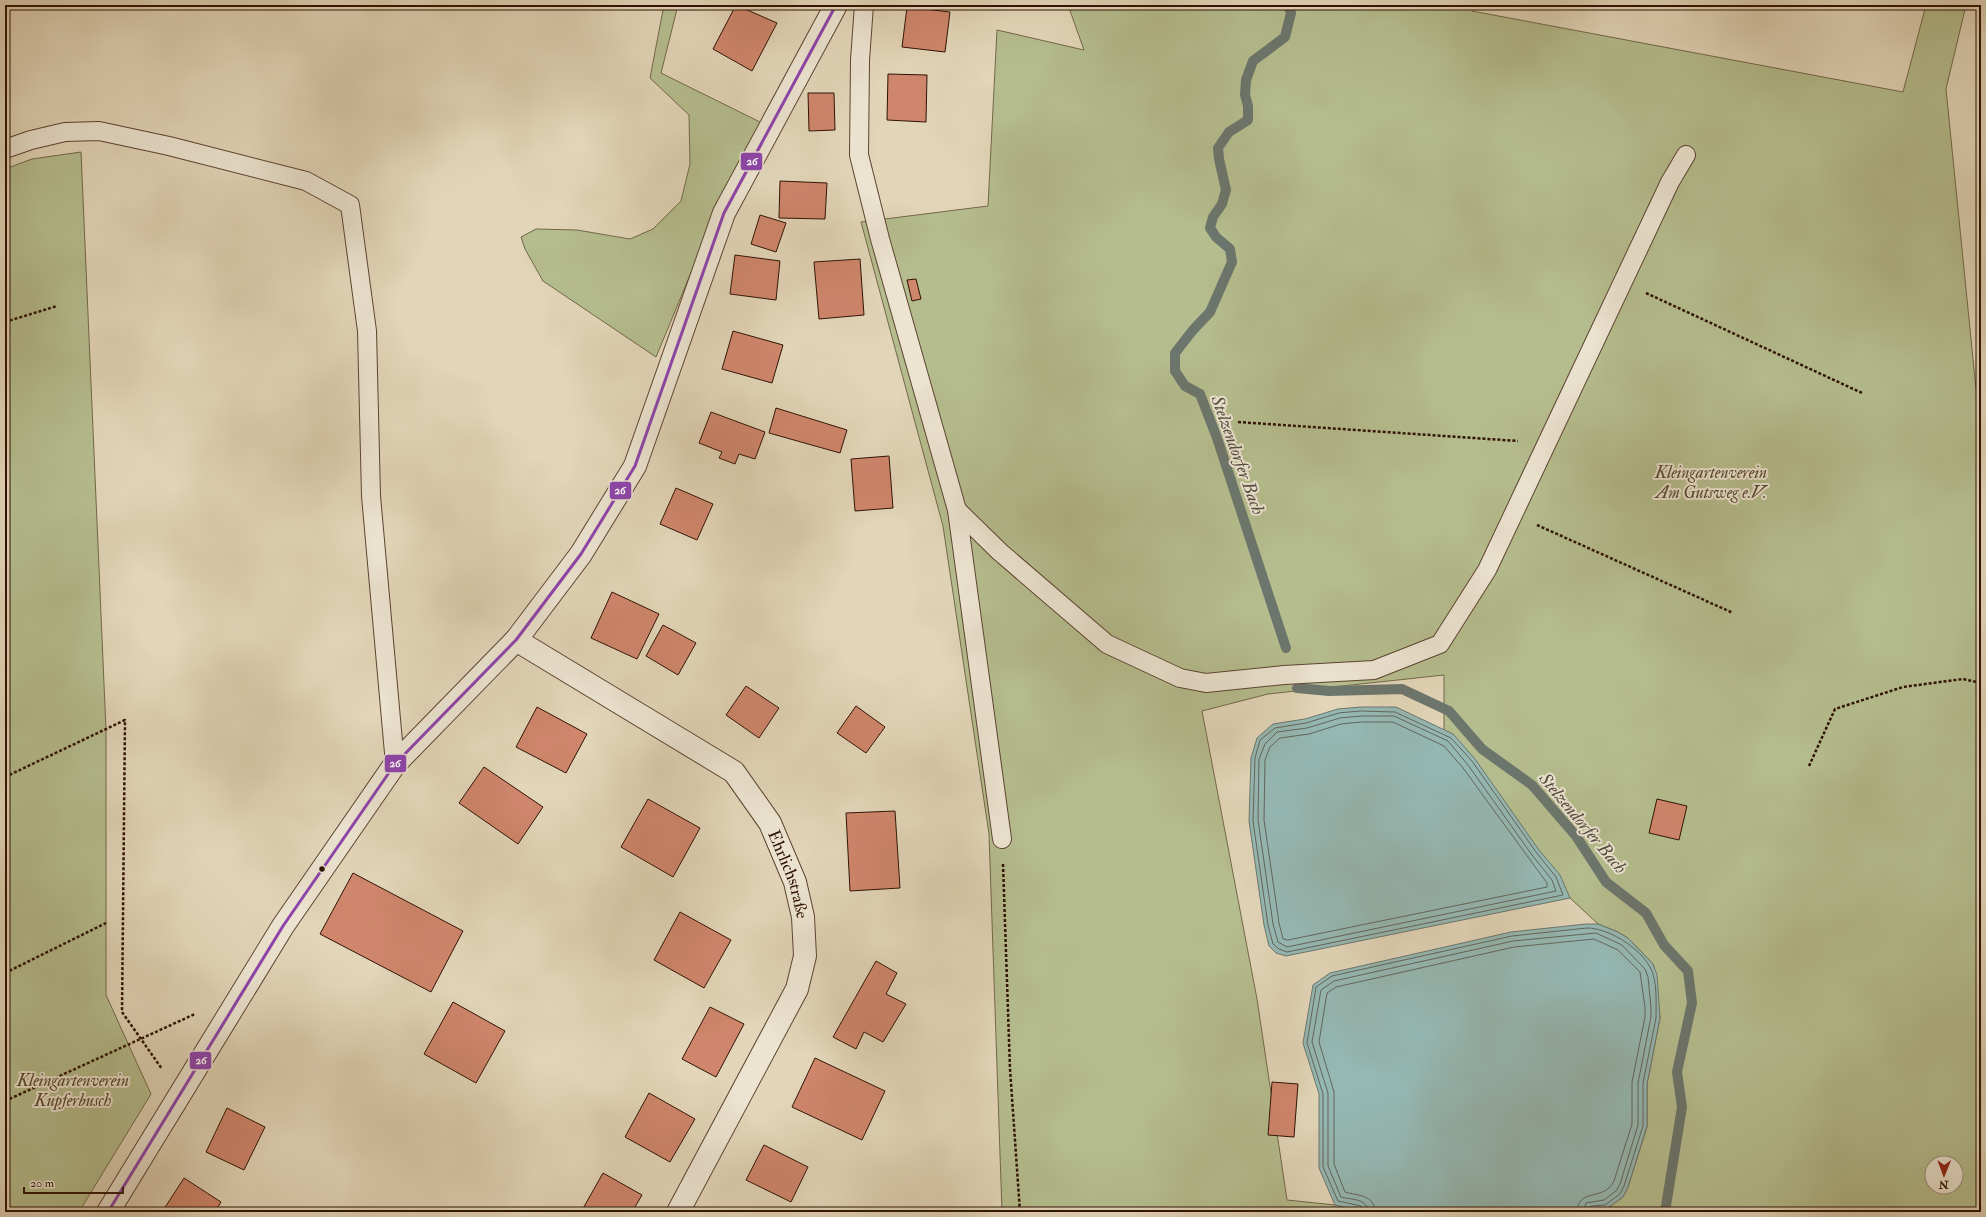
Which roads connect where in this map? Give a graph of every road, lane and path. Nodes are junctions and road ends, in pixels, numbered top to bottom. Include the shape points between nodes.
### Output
1 (836, 5) edge
2 (864, 5) edge
3 (5, 149) edge
4 (1686, 155) dead end
5 (1622, 282) junction
6 (57, 306) dead end
7 (5, 322) edge
8 (1862, 393) dead end
9 (1238, 422) dead end
10 (1546, 442) junction
11 (956, 510) junction
12 (1513, 514) junction
13 (1733, 612) dead end
14 (516, 640) junction
15 (1981, 683) edge
16 (395, 764) junction
17 (1809, 766) dead end
18 (5, 777) edge
19 (1002, 839) joint
20 (106, 923) dead end
21 (5, 973) edge
22 (196, 1013) dead end
23 (141, 1038) junction
24 (180, 1096) junction
25 (5, 1101) edge
26 (108, 1212) edge
27 (678, 1212) edge
28 (1020, 1212) edge

1 - 14 street via 724,213 635,466 581,554
2 - 11 lane via 860,60 859,155 886,262
3 - 16 lane via 65,132 99,131 306,181 350,205 367,331 371,496
4 - 5 lane via 1670,182
5 - 8 path
5 - 10 lane
6 - 7 path
9 - 10 path
10 - 12 lane
11 - 12 lane via 1000,552 1107,644 1180,678 1206,683 1374,670 1440,644 1486,570
11 - 19 lane
12 - 13 path
14 - 16 street
14 - 27 street, Ehrlichstraße via 734,772 770,823 795,882 803,917 805,956 797,989
15 - 17 path via 1963,679 1903,686 1835,709
16 - 24 street via 284,926
18 - 23 path via 125,720 122,1012
19 - 28 path via 1010,1068
20 - 21 path
22 - 23 path
23 - 24 path
23 - 25 path
24 - 26 street

